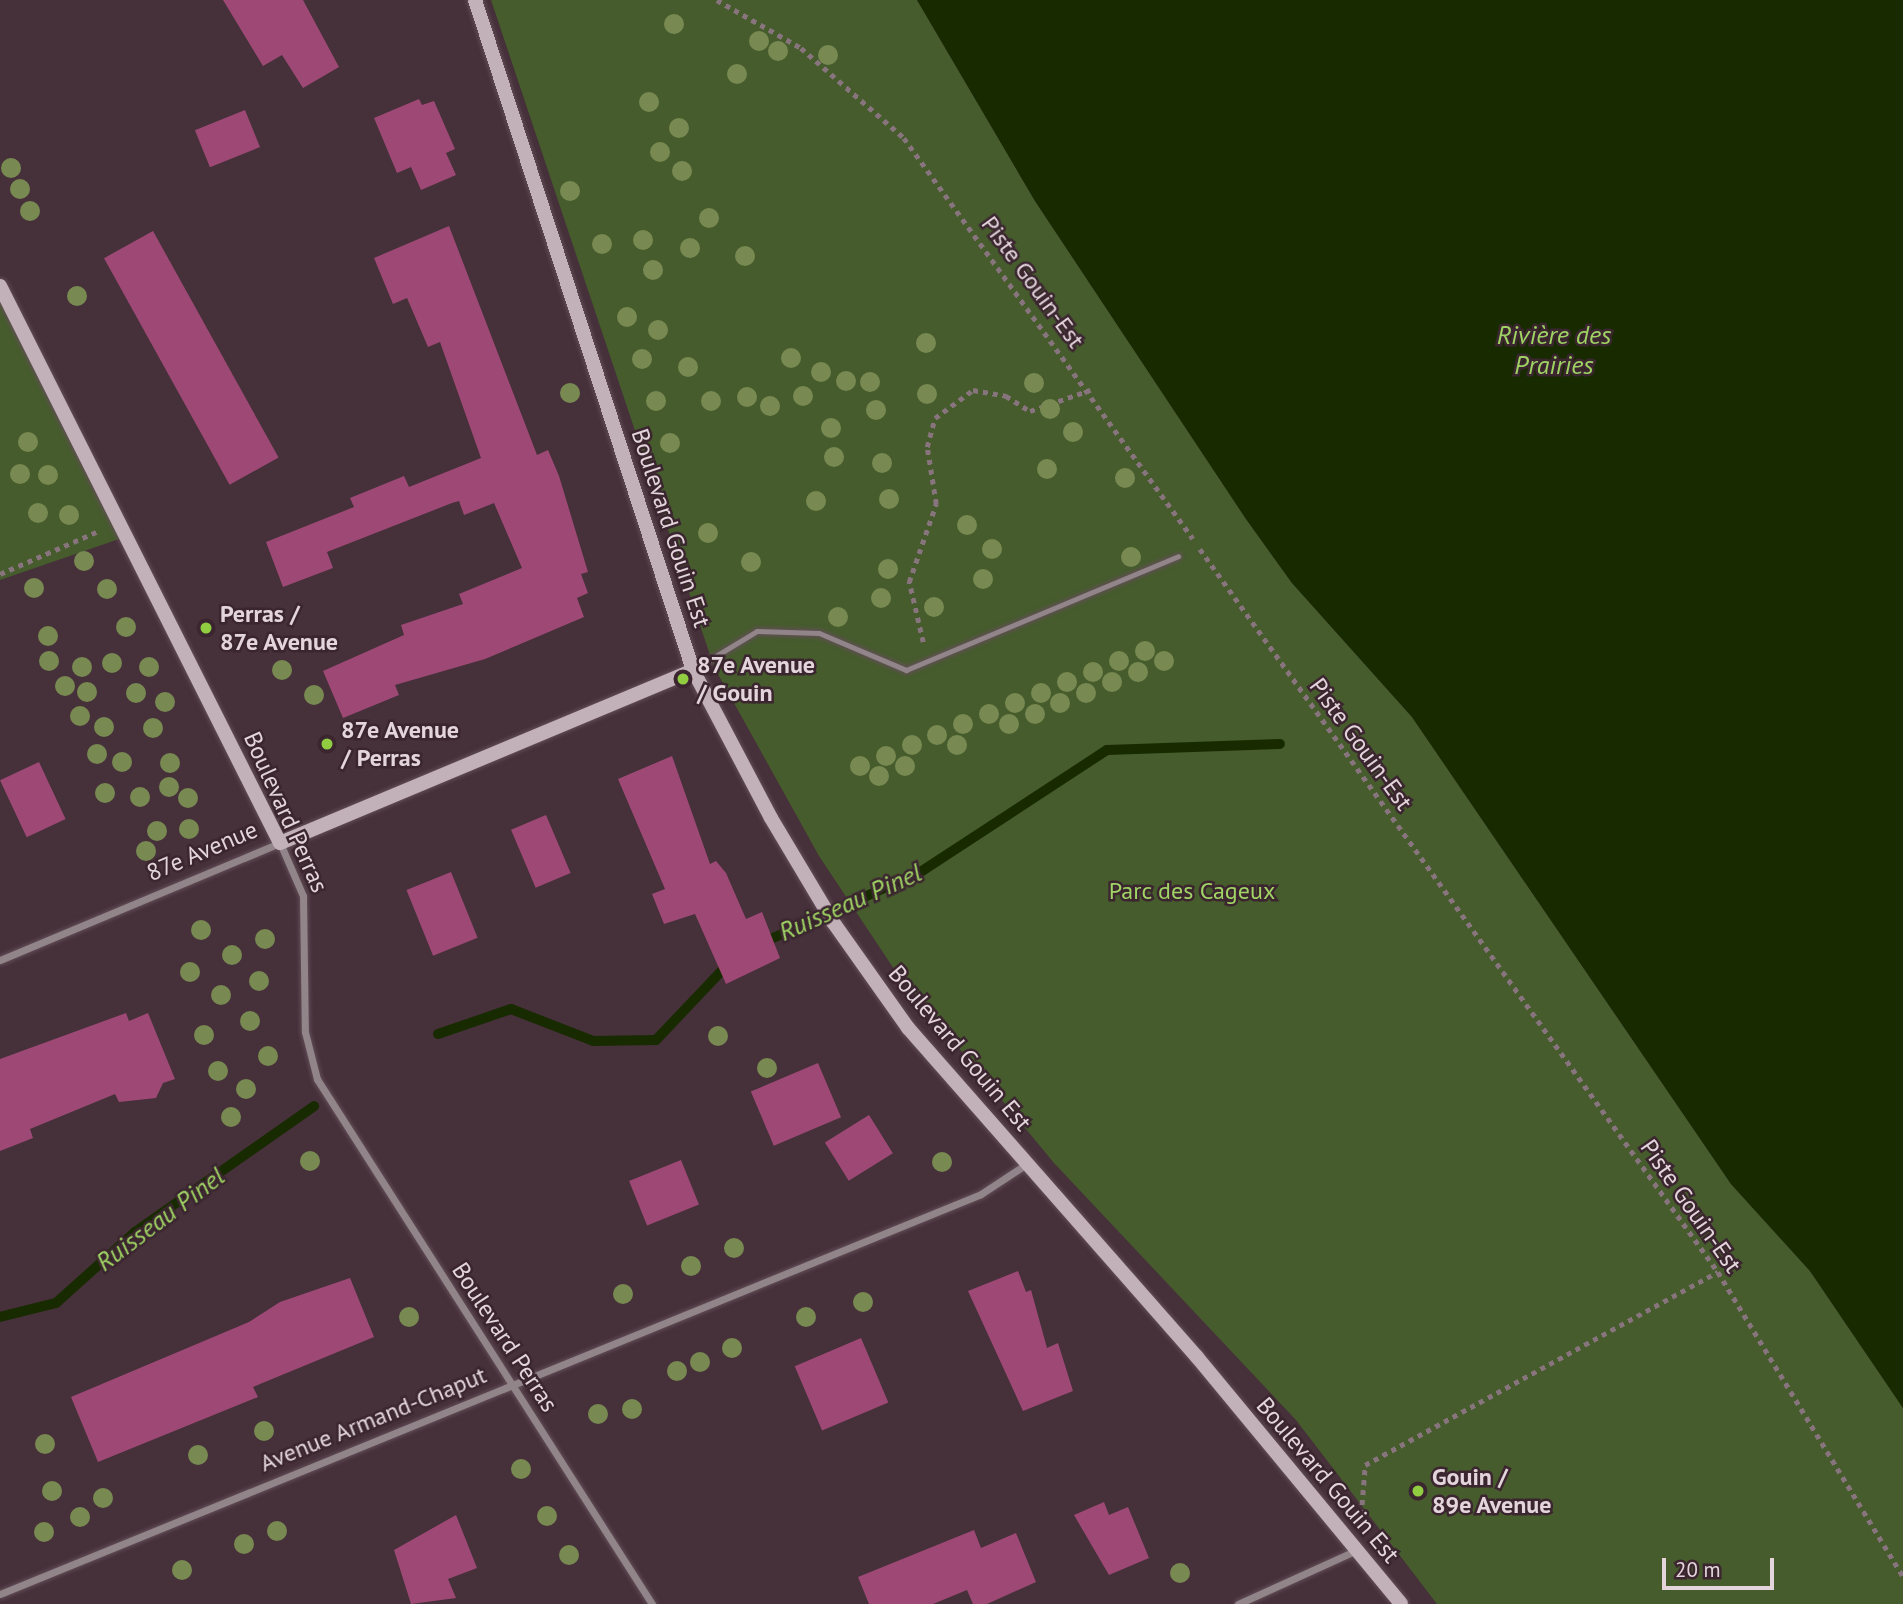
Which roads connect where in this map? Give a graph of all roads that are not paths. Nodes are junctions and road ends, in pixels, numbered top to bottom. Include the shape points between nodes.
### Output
1 (475, 0) edge
2 (0, 286) edge
3 (1178, 556) dead end
4 (693, 670) junction
5 (280, 844) junction
6 (0, 960) edge
7 (1028, 1163) junction
8 (508, 1384) junction
9 (1357, 1550) junction
10 (0, 1594) edge
11 (652, 1604) edge
12 (1238, 1604) edge
13 (1401, 1604) edge

1 - 4 street, Boulevard Gouin Est
2 - 5 street, Boulevard Perras
3 - 4 lane via 906,670 819,633 757,631
4 - 5 street, 87e Avenue
4 - 7 street, Boulevard Gouin Est via 799,865 869,975
5 - 6 street, 87e Avenue
5 - 8 street, Boulevard Perras via 303,896 305,1031 317,1079
7 - 8 street, Avenue Armand-Chaput via 981,1194
7 - 9 street, Boulevard Gouin Est
8 - 10 street, Avenue Armand-Chaput
8 - 11 street, Boulevard Perras
9 - 12 street
9 - 13 street, Boulevard Gouin Est

